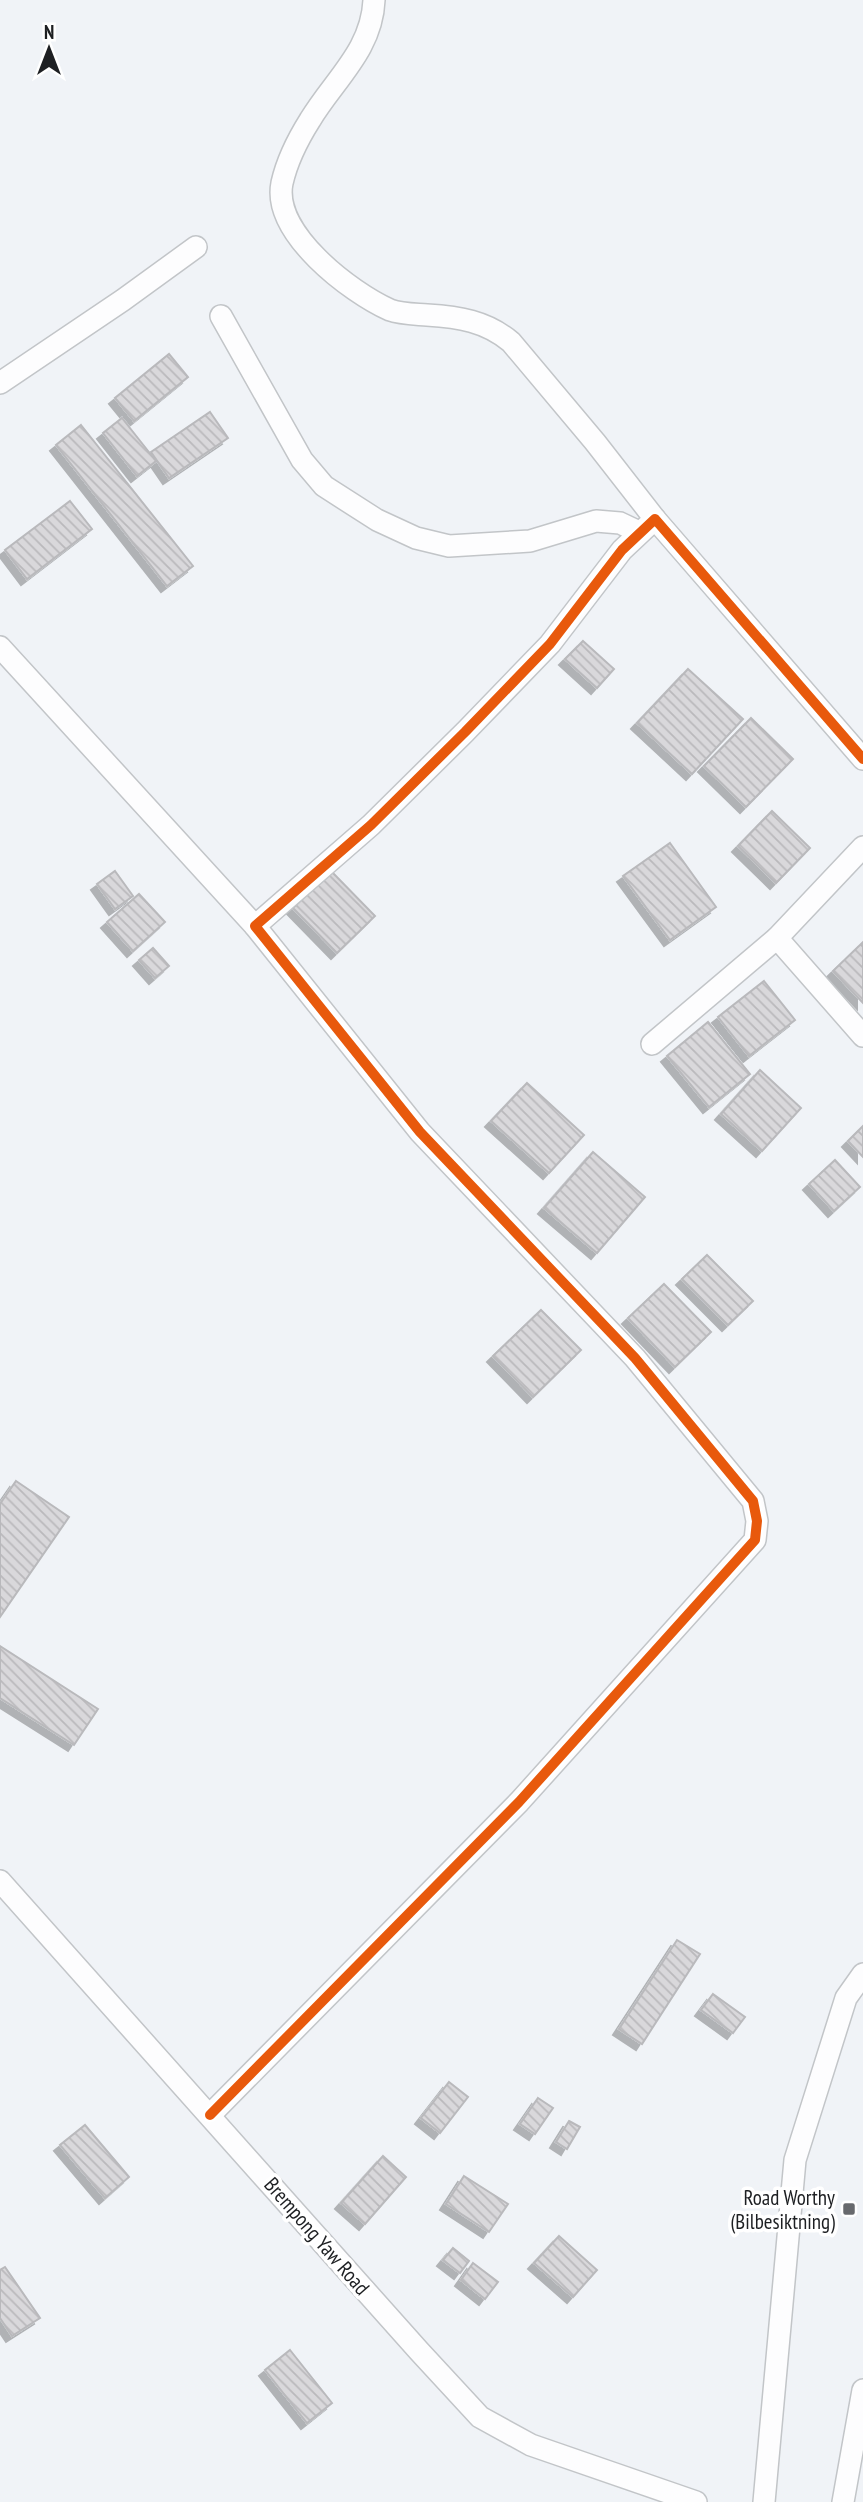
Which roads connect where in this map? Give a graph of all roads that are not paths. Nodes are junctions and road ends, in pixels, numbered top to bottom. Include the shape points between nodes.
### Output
1 (374, 0) edge
2 (196, 247) dead end
3 (221, 317) dead end
4 (0, 383) edge
5 (647, 526) junction
6 (0, 647) edge
7 (863, 759) edge
8 (863, 847) edge
9 (254, 926) junction
10 (777, 938) junction
11 (863, 1036) edge
12 (652, 1044) dead end
13 (0, 1881) edge
14 (863, 1974) edge
15 (210, 2115) junction
16 (863, 2390) edge
17 (696, 2502) edge
18 (764, 2502) edge
19 (843, 2502) edge

1 - 5 street via 360,52 310,119 285,172 280,195 286,216 307,247 342,282 392,310 461,317 496,330 511,342 595,442
2 - 4 street
3 - 5 street via 302,460 324,486 377,520 416,538 449,546 530,541 597,522
5 - 7 street
5 - 9 street via 622,550 550,643 465,732 371,825
6 - 9 street
8 - 10 street
9 - 15 street via 419,1132 635,1358 752,1501 757,1521 755,1540 519,1802
10 - 11 street
10 - 12 street
13 - 15 street, Brempong Yaw Road
14 - 18 street via 846,1998 795,2160
15 - 17 street, Brempong Yaw Road via 480,2417 531,2445
16 - 19 street

